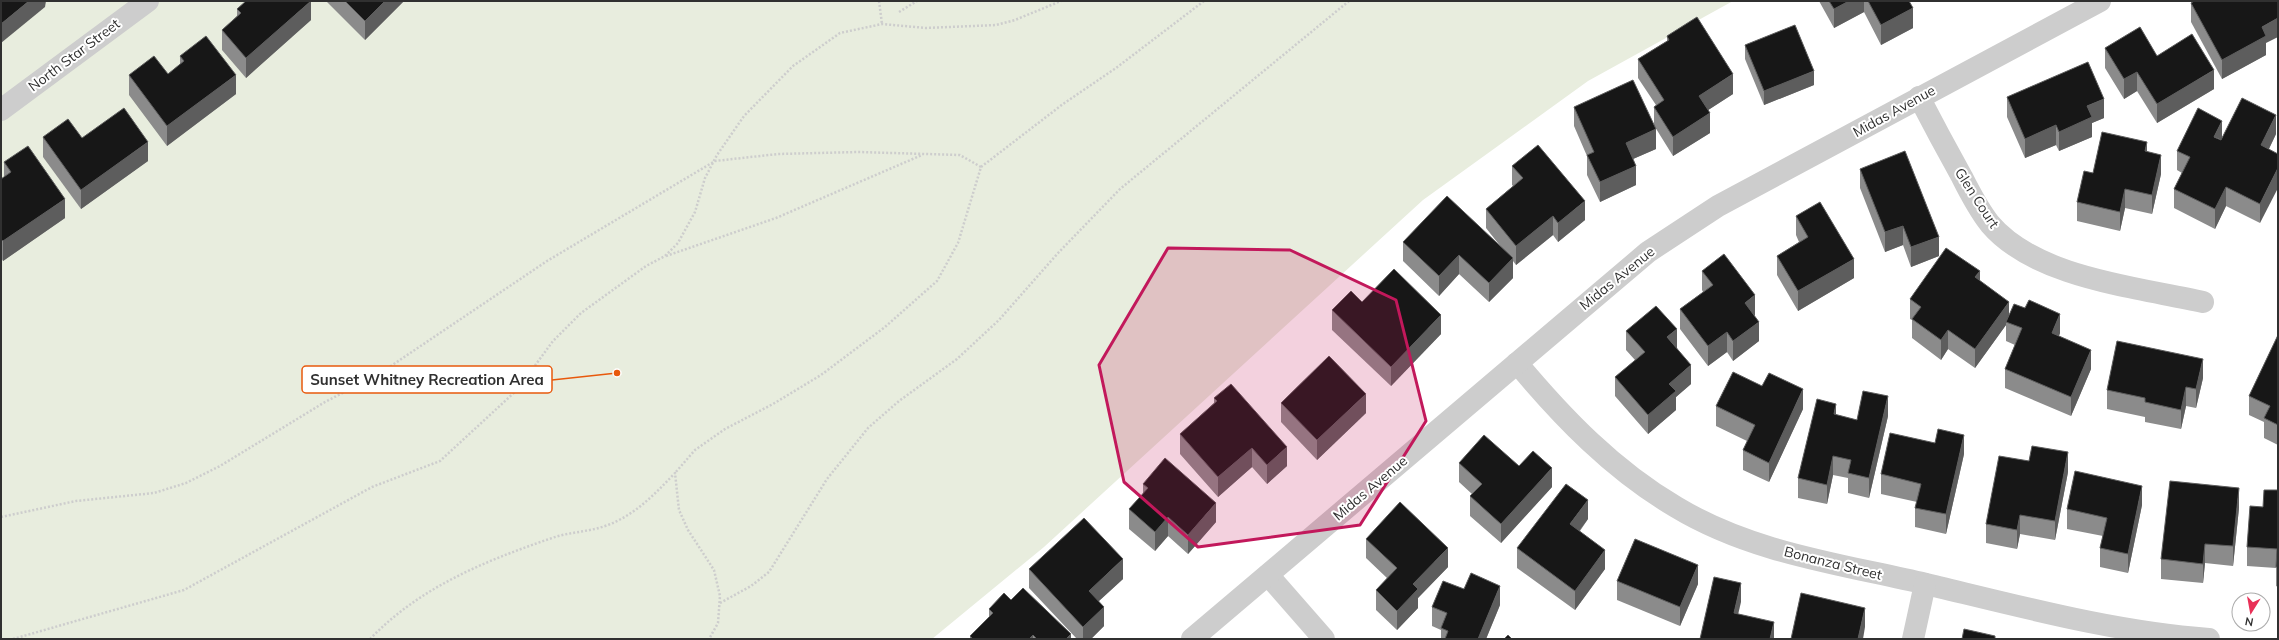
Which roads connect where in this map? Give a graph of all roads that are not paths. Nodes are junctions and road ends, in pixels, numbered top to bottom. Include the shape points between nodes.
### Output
1 (2100, 1) edge
2 (146, 2) edge
3 (1919, 97) junction
4 (1, 110) edge
5 (2203, 302) dead end
6 (1517, 363) junction
7 (1268, 575) junction
8 (1925, 584) junction
9 (1192, 639) edge
10 (1324, 639) edge
11 (1913, 639) edge
12 (2209, 639) edge

1 - 3 street, Midas Avenue
2 - 4 street, North Star Street
3 - 5 street, Glen Court via 1973,198 1990,224 2011,244 2040,261 2071,273
3 - 6 street, Midas Avenue via 1718,206 1682,229 1642,256
6 - 7 street, Midas Avenue
6 - 8 street, Bonanza Street via 1573,427 1624,472 1676,508 1726,532 1795,555
7 - 9 street, Midas Avenue
7 - 10 street
8 - 11 street
8 - 12 street, Bonanza Street via 2062,616 2135,630

